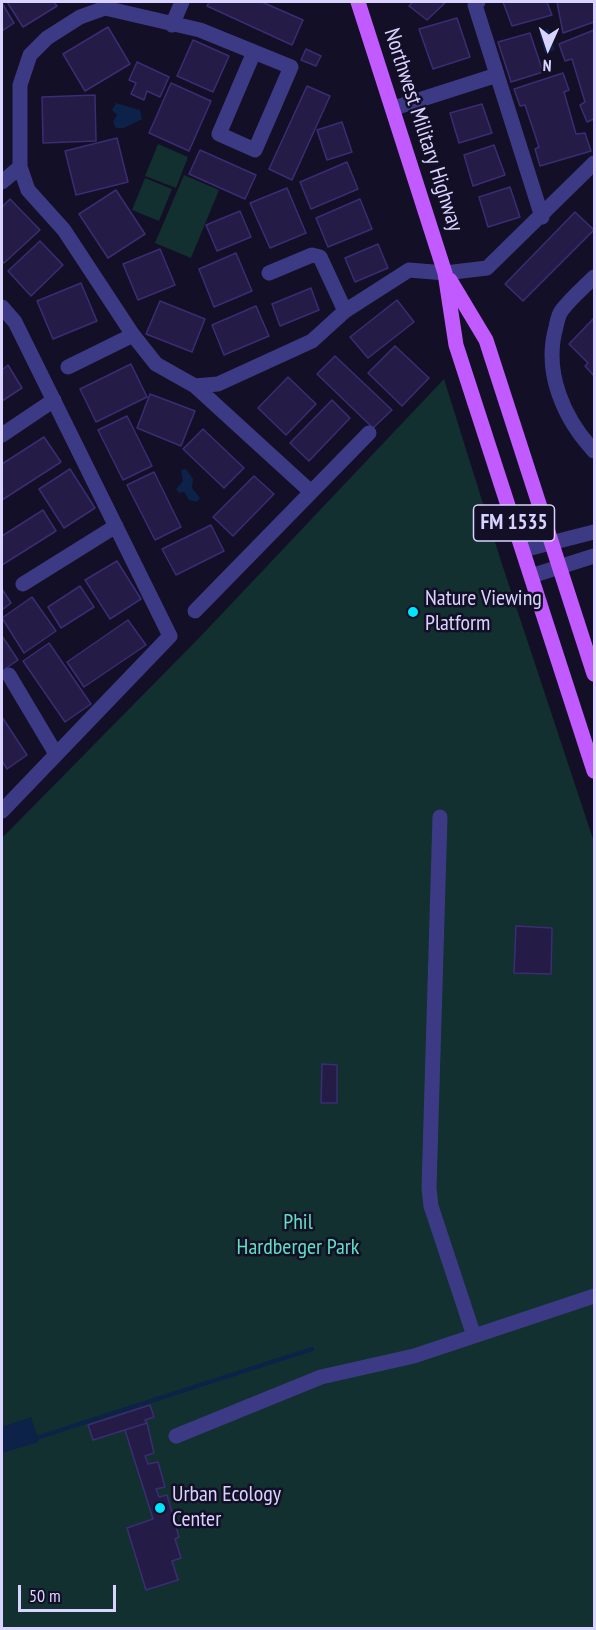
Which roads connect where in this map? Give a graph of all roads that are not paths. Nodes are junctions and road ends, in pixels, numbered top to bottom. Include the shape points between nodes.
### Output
1 (182, 2) edge
2 (358, 2) edge
3 (478, 2) edge
4 (172, 25) junction
5 (254, 52) junction
6 (497, 75) junction
7 (394, 108) junction
8 (594, 163) edge
9 (20, 167) junction
10 (2, 182) edge
11 (542, 217) junction
12 (269, 273) dead end
13 (445, 273) junction
14 (594, 277) edge
15 (2, 308) edge
16 (345, 311) junction
17 (133, 335) junction
18 (68, 367) dead end
19 (195, 386) junction
20 (54, 400) junction
21 (369, 433) dead end
22 (2, 435) edge
23 (594, 451) edge
24 (311, 492) junction
25 (116, 526) junction
26 (594, 532) edge
27 (552, 541) junction
28 (523, 550) junction
29 (594, 556) edge
30 (560, 567) junction
31 (531, 576) junction
32 (23, 584) dead end
33 (195, 611) dead end
34 (594, 674) edge
35 (9, 675) dead end
36 (56, 754) junction
37 (594, 771) edge
38 (2, 811) edge
39 (440, 817) dead end
40 (594, 1296) edge
41 (474, 1336) junction
42 (176, 1436) dead end

1 - 4 street
2 - 7 main road, Northwest Military Highway / FM 1535
3 - 6 street via 475,5
4 - 5 street via 200,30
4 - 9 street via 105,8 80,17 47,38 30,55 20,85
5 - 5 street via 291,67 255,150 219,134
6 - 7 street
6 - 11 street
7 - 13 main road, Northwest Military Highway / FM 1535
8 - 11 street
9 - 10 street
9 - 17 street via 28,190 64,230
11 - 13 street via 487,268
12 - 16 street via 312,255 320,257
13 - 16 street via 409,270
13 - 27 main road, Northwest Military Highway / FM 1535 via 486,340
13 - 28 main road, Northwest Military Highway / FM 1535 via 456,345
14 - 23 street via 560,311 552,369 570,417
15 - 20 street via 15,322
16 - 19 street via 312,341 218,384
17 - 18 street
17 - 19 street via 156,364
19 - 24 street
20 - 22 street
20 - 25 street
21 - 24 street
24 - 33 street
25 - 32 street
25 - 36 street via 171,636
26 - 27 street
27 - 28 street
27 - 30 main road, Northwest Military Highway / FM 1535
28 - 31 main road, Northwest Military Highway / FM 1535
29 - 30 street
30 - 31 street
30 - 34 main road, Northwest Military Highway / FM 1535
31 - 37 main road, Northwest Military Highway / FM 1535
35 - 36 street
36 - 38 street
39 - 41 street via 429,1188 431,1206
40 - 41 street
41 - 42 street via 414,1356 321,1377

